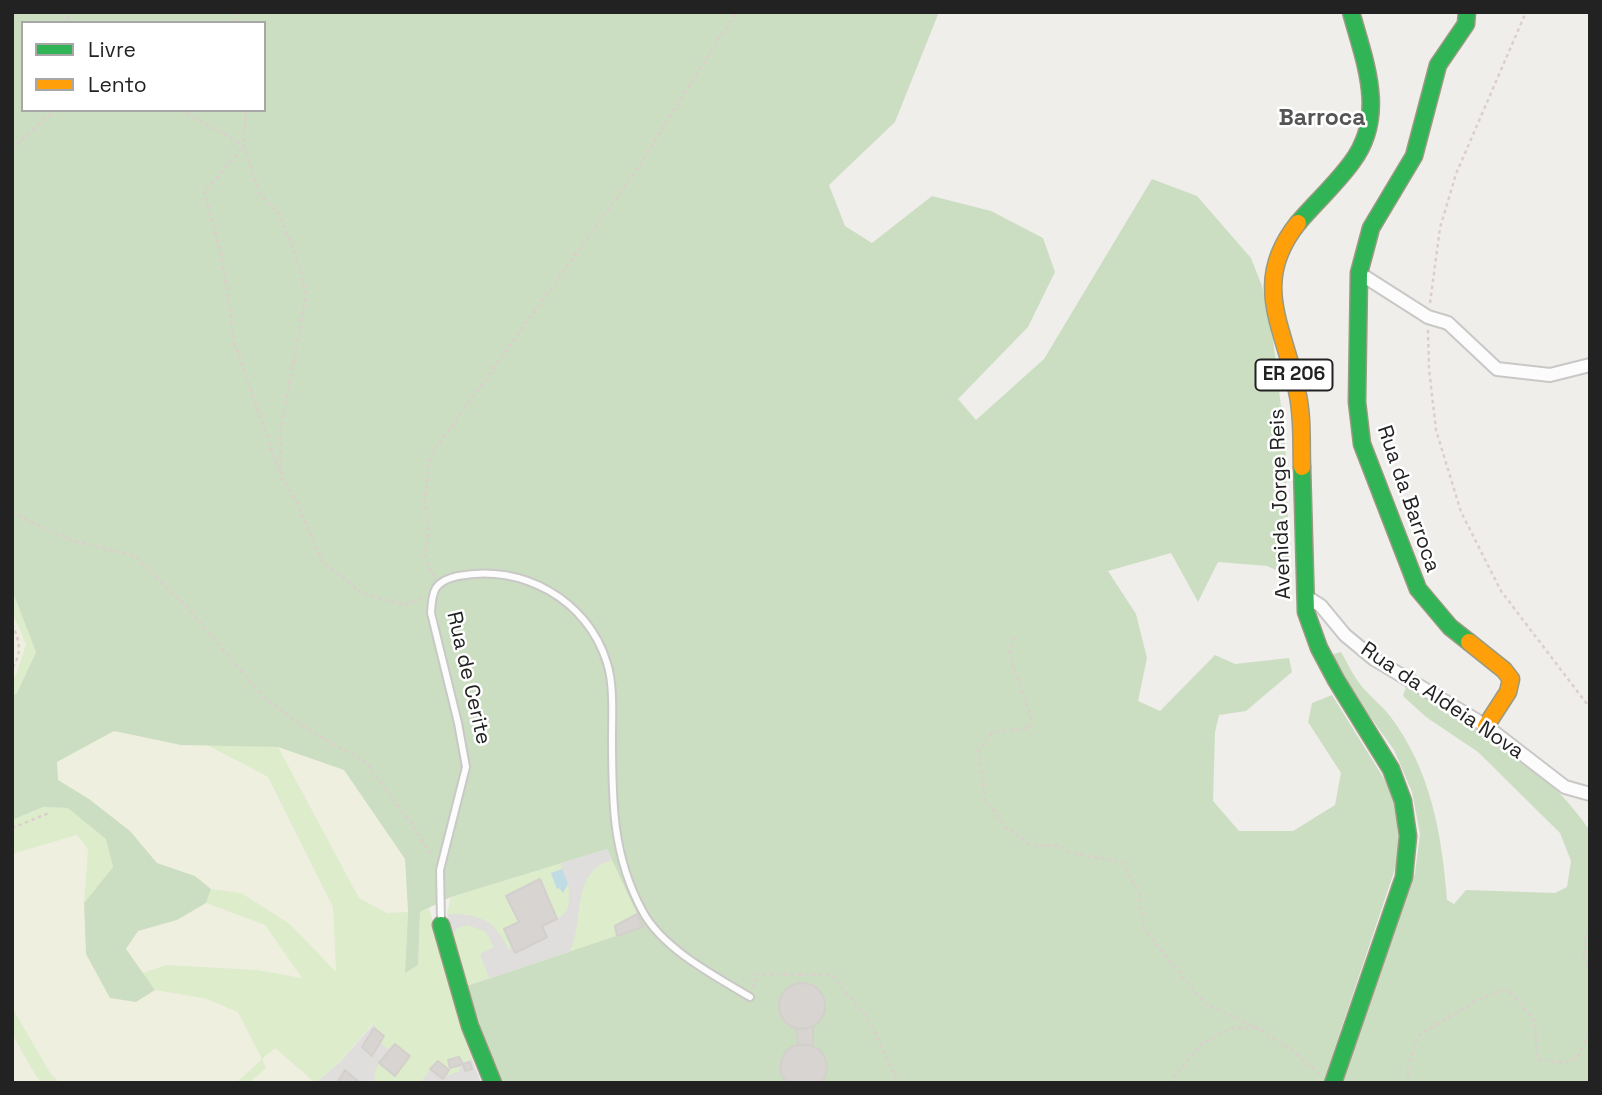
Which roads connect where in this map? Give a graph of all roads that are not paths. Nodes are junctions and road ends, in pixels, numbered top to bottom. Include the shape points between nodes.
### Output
1 (1351, 12) edge
2 (1467, 12) edge
3 (1359, 273) junction
4 (1590, 365) edge
5 (1304, 595) junction
6 (1486, 726) junction
7 (1590, 794) edge
8 (441, 925) joint
9 (750, 997) road end
10 (1327, 1080) edge
11 (493, 1083) edge

1 - 5 main road, Avenida Jorge Reis / ER 206 via 1368,84 1370,131 1350,164 1288,236 1273,275 1276,307 1300,406
2 - 3 main road, Rua da Barroca via 1465,24 1438,65 1414,156 1371,228
3 - 4 street via 1428,317 1448,323 1497,369 1550,375
3 - 6 main road, Rua da Barroca via 1357,402 1362,444 1418,589 1450,627 1511,680
5 - 6 street, Rua da Aldeia Nova via 1374,659
5 - 10 main road, Avenida Jorge Reis / ER 206 via 1319,652 1393,769 1408,825 1404,877 1349,1038
6 - 7 street, Rua da Aldeia Nova via 1565,787
8 - 9 lane, Rua de Cerite via 440,870 466,767 431,613 431,595 438,583 487,572 553,591 579,612 595,635 608,665 615,834 642,911 668,942
8 - 11 main road, Rua de Cerite via 470,1026

